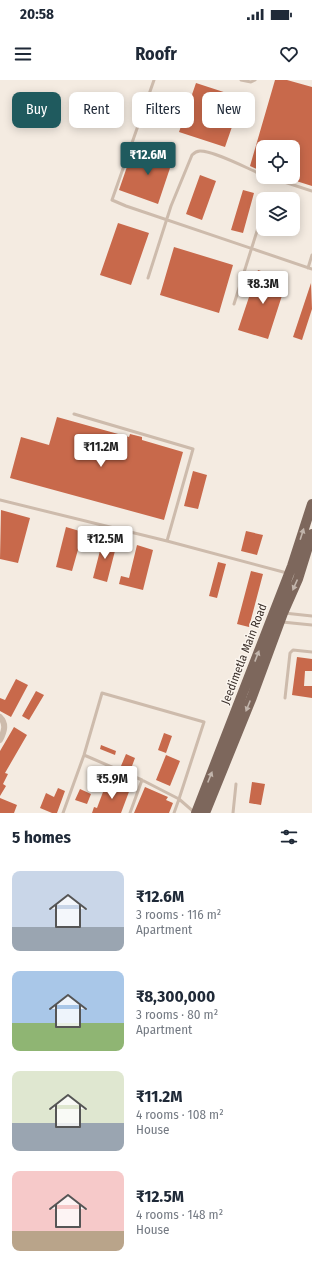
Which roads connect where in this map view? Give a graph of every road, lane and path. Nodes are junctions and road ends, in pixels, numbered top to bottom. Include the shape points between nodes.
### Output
1 (154, 80) edge
2 (241, 80) edge
3 (255, 80) edge
4 (256, 172) edge
5 (290, 184) edge
6 (312, 191) edge
7 (167, 220) junction
8 (256, 236) edge
9 (252, 249) junction
10 (312, 255) edge
11 (308, 268) junction
12 (312, 270) edge
13 (148, 278) dead end
14 (234, 304) dead end
15 (74, 414) dead end
16 (0, 500) edge
17 (312, 504) edge
18 (312, 534) edge
19 (167, 541) junction
20 (290, 573) junction
21 (312, 616) edge
22 (281, 617) junction
23 (312, 625) edge
24 (312, 652) edge
25 (285, 698) dead end
26 (0, 717) edge
27 (230, 739) junction
28 (0, 740) edge
29 (84, 755) junction
30 (142, 780) junction
31 (236, 784) dead end
32 (179, 799) junction
33 (63, 813) edge
34 (130, 813) edge
35 (174, 813) edge
36 (195, 813) edge
37 (205, 813) edge
38 (233, 813) edge

1 - 7 lane via 112,200
2 - 3 lane
4 - 7 lane via 223,157 207,152 195,152 188,160
5 - 6 lane
7 - 9 lane
7 - 13 lane
8 - 9 lane
9 - 11 lane
9 - 14 lane
10 - 11 lane
11 - 12 lane
15 - 19 lane via 193,449
16 - 19 lane
20 -> 17 main road, Jeedimetla Main Road
18 -> 22 main road, Jeedimetla Main Road via 298,579
19 - 20 lane
27 -> 20 main road, Jeedimetla Main Road
21 - 22 lane
22 - 23 lane
22 -> 27 main road, Jeedimetla Main Road via 252,697
24 - 25 lane via 293,650 290,653
26 - 28 street via 5,725
36 -> 27 main road, Jeedimetla Main Road
27 - 37 main road, Jeedimetla Main Road
29 - 30 lane
29 - 32 lane via 102,693 204,722
29 - 33 lane
30 - 32 lane
30 - 34 lane
31 - 38 lane
32 - 35 lane
32 - 36 lane

